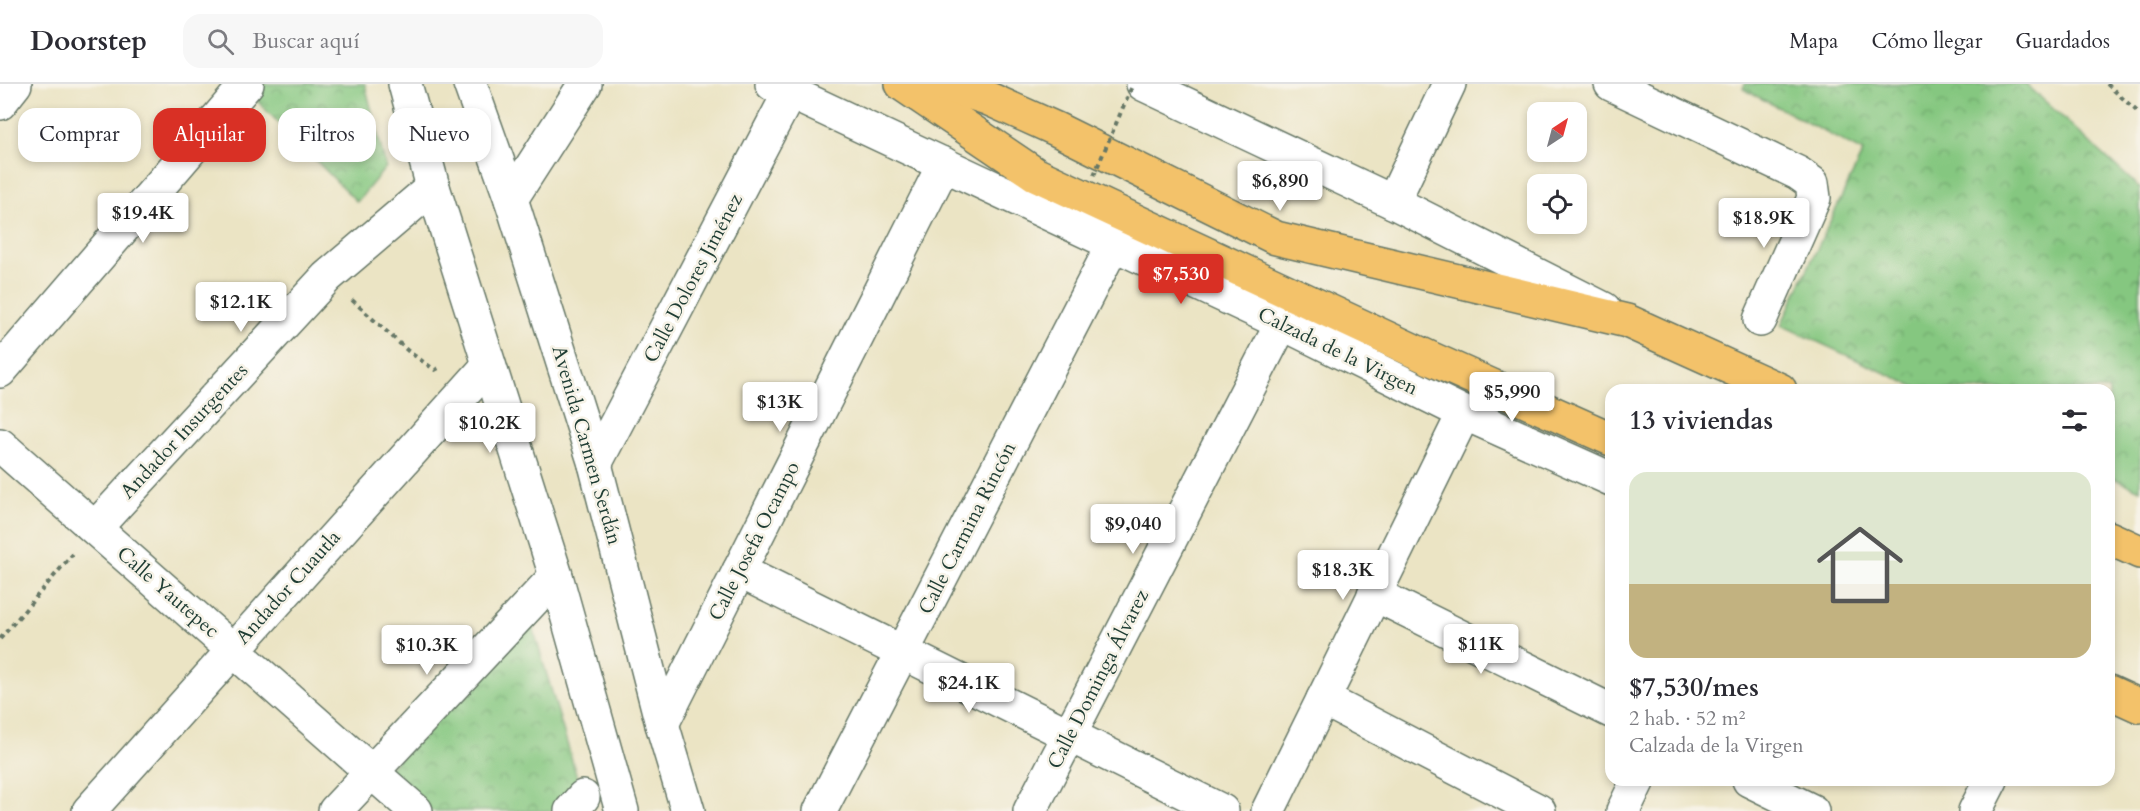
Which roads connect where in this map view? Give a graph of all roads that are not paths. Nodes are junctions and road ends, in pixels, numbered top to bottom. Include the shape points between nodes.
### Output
1 (15, 84) edge
2 (247, 84) edge
3 (405, 84) edge
4 (470, 84) edge
5 (585, 84) edge
6 (902, 84) edge
7 (943, 84) edge
8 (1449, 84) edge
9 (1611, 84) edge
10 (781, 88) edge
11 (1161, 88) edge
12 (0, 103) edge
13 (944, 164) junction
14 (433, 187) junction
15 (511, 200) junction
16 (1393, 202) junction
17 (1113, 245) junction
18 (1760, 320) dead end
19 (1627, 321) junction
20 (1282, 323) junction
21 (486, 356) junction
22 (0, 371) edge
23 (1767, 384) edge
24 (1464, 413) junction
25 (1605, 436) edge
26 (0, 445) edge
27 (595, 464) junction
28 (1605, 476) edge
29 (95, 528) junction
30 (2115, 541) edge
31 (2140, 552) edge
32 (739, 571) junction
33 (556, 576) junction
34 (1374, 594) junction
35 (232, 649) junction
36 (902, 652) junction
37 (2115, 695) edge
38 (1323, 699) junction
39 (2140, 706) edge
40 (1605, 708) edge
41 (662, 724) junction
42 (1069, 735) junction
43 (371, 771) junction
44 (1635, 786) edge
45 (1761, 786) edge
46 (1988, 786) edge
47 (89, 811) edge
48 (335, 811) edge
49 (416, 811) edge
50 (622, 811) edge
51 (688, 811) edge
52 (820, 811) edge
53 (1030, 811) edge
54 (1222, 811) edge
55 (1268, 811) edge
56 (1539, 811) edge
57 (1623, 811) edge
58 (1812, 811) edge
59 (1976, 811) edge

1 - 12 street
2 - 22 street
3 - 14 street
4 - 15 street, Avenida Carmen Serdán
5 - 15 street
6 - 25 main road, Calzada de la Virgen via 1035,174
7 - 19 main road via 987,98 1056,129 1276,238
8 - 16 street
9 - 18 street via 1812,183 1815,198
10 - 13 street, Calzada de la Virgen
10 - 27 street, Calle Dolores Jiménez
11 - 16 street
13 - 17 street, Calzada de la Virgen
13 - 32 street, Calle Josefa Ocampo
14 - 21 street
14 - 29 street, Andador Insurgentes via 327,277
15 - 27 street, Avenida Carmen Serdán
16 - 19 street
17 - 20 street, Calzada de la Virgen
17 - 36 street, Calle Carmina Rincón
19 - 23 main road
20 - 24 street, Calzada de la Virgen
20 - 42 street, Calle Dominga Álvarez
21 - 33 street
21 - 35 street, Andador Cuautla
24 - 28 street, Calzada de la Virgen
24 - 34 street
26 - 29 street, Calle Yautepec
27 - 41 street, Avenida Carmen Serdán
29 - 35 street, Calle Yautepec
30 - 31 main road
32 - 36 street
32 - 41 street, Calle Josefa Ocampo
33 - 43 street
33 - 50 street
34 - 38 street
34 - 40 street
35 - 43 street, Calle Yautepec
35 - 47 street, Andador Cuautla
36 - 42 street
36 - 52 street, Calle Carmina Rincón
37 - 39 main road
38 - 55 street
38 - 56 street
41 - 51 street, Avenida Carmen Serdán
42 - 53 street, Calle Dominga Álvarez
42 - 54 street
43 - 48 street
43 - 49 street, Calle Yautepec
44 - 57 street
45 - 58 street
46 - 59 street

